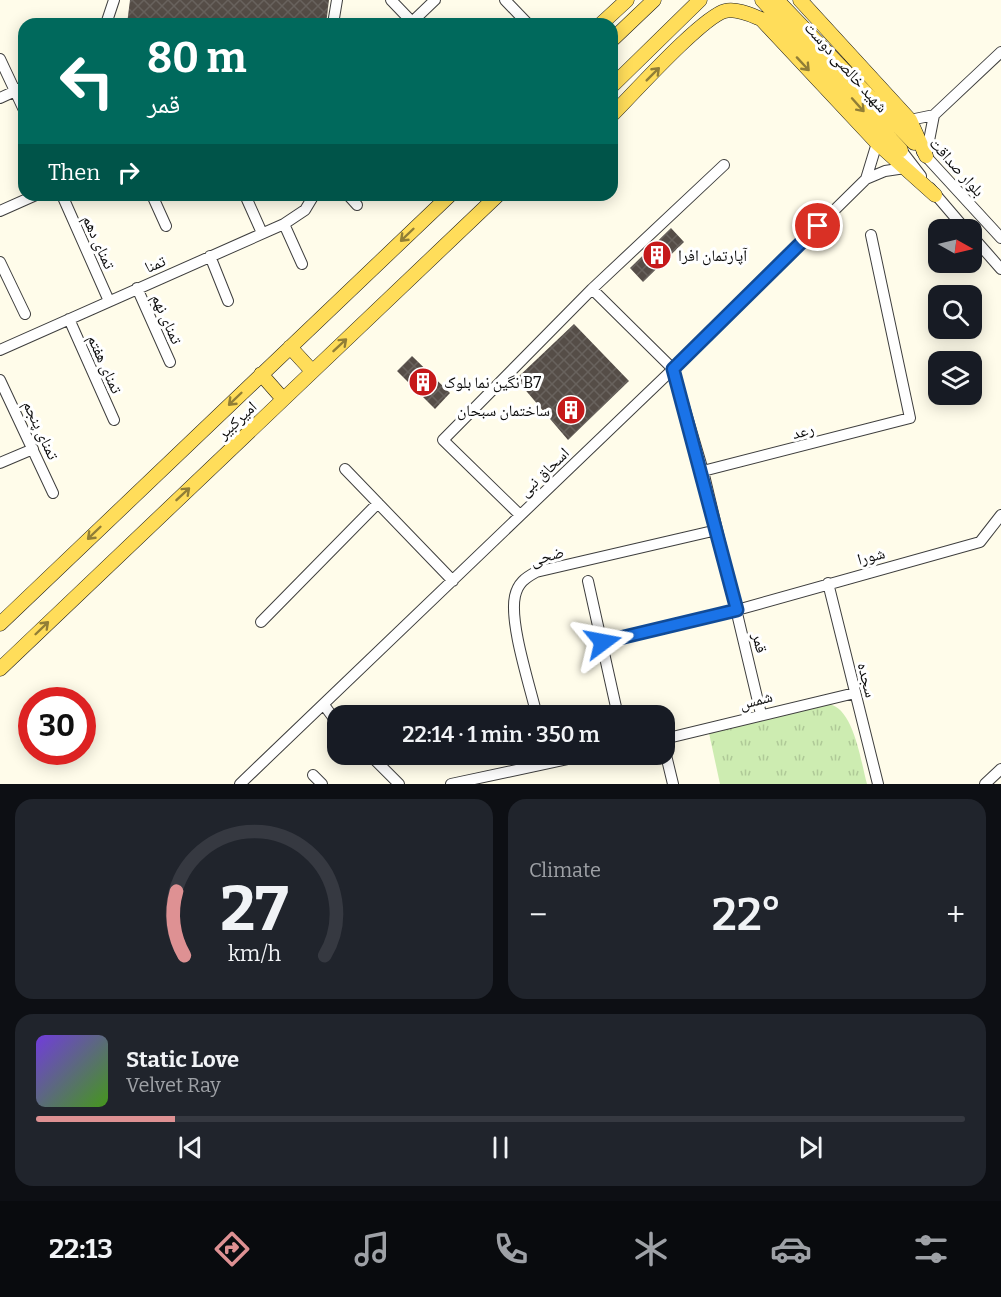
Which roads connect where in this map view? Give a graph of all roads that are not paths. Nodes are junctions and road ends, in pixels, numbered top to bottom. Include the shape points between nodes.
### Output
1 (114, 0) edge
2 (337, 0) edge
3 (391, 0) edge
4 (435, 0) edge
5 (505, 0) edge
6 (627, 0) edge
7 (654, 0) edge
8 (700, 0) edge
9 (762, 0) edge
10 (777, 0) edge
11 (800, 0) edge
12 (741, 6) edge
13 (108, 18) edge
14 (334, 18) edge
15 (408, 18) edge
16 (418, 18) edge
17 (522, 18) edge
18 (608, 18) edge
19 (618, 34) edge
20 (1001, 52) edge
21 (0, 59) edge
22 (618, 80) edge
23 (18, 86) edge
24 (18, 90) edge
25 (0, 98) edge
26 (618, 109) edge
27 (934, 115) junction
28 (910, 120) junction
29 (884, 132) junction
30 (914, 143) joint
31 (901, 150) joint
32 (926, 156) junction
33 (724, 165) dead end
34 (905, 168) junction
35 (866, 179) junction
36 (936, 195) junction
37 (22, 201) edge
38 (65, 201) edge
39 (156, 201) edge
40 (248, 201) edge
41 (310, 201) edge
42 (353, 201) edge
43 (444, 201) edge
44 (492, 201) edge
45 (357, 205) dead end
46 (0, 211) edge
47 (957, 219) edge
48 (284, 224) junction
49 (166, 226) dead end
50 (262, 233) junction
51 (872, 235) dead end
52 (1001, 238) edge
53 (982, 247) edge
54 (210, 256) junction
55 (0, 262) edge
56 (302, 264) dead end
57 (1001, 269) edge
58 (137, 288) junction
59 (592, 289) junction
60 (110, 301) junction
61 (228, 301) dead end
62 (25, 314) dead end
63 (69, 319) junction
64 (290, 347) junction
65 (0, 350) edge
66 (170, 362) dead end
67 (673, 369) junction
68 (312, 371) junction
69 (261, 374) junction
70 (0, 380) edge
71 (283, 399) junction
72 (114, 420) dead end
73 (33, 448) junction
74 (0, 463) edge
75 (345, 469) dead end
76 (702, 471) junction
77 (53, 493) dead end
78 (378, 503) junction
79 (520, 515) junction
80 (1001, 515) edge
81 (717, 530) junction
82 (453, 580) junction
83 (588, 581) dead end
84 (828, 583) junction
85 (737, 610) junction
86 (261, 622) dead end
87 (0, 624) edge
88 (603, 642) junction
89 (0, 669) edge
90 (855, 693) junction
91 (324, 705) junction
92 (535, 705) edge
93 (616, 705) edge
94 (327, 709) edge
95 (760, 714) junction
96 (675, 736) edge
97 (380, 765) edge
98 (524, 765) edge
99 (668, 765) edge
100 (1001, 769) edge
101 (313, 775) dead end
102 (240, 784) edge
103 (322, 784) edge
104 (399, 784) edge
105 (451, 784) edge
106 (673, 784) edge
107 (878, 784) edge
108 (986, 784) edge

1 - 13 street
2 - 14 street
3 - 15 street
4 - 16 street
5 - 17 street
6 - 18 main road
7 - 19 main road
8 - 22 main road
9 -> 29 main road, شهید خالصی دوست
10 - 29 main road, شهید خالصی دوست
11 - 28 main road
26 -> 12 main road via 696,31 725,11
12 -> 29 main road via 761,19
20 - 27 street
21 - 23 street
24 - 25 street
27 - 28 street
27 - 32 street
28 - 32 main road
29 - 30 main road
29 - 31 main road
29 - 34 main road
29 - 35 street
30 - 32 street, بلوار صداقت
31 - 36 street, بلوار صداقت
32 - 52 street, بلوار صداقت
33 - 59 street
34 - 35 street
34 - 36 main road
35 - 67 street, اسحاق نبی
36 - 47 street, بلوار صداقت
37 - 46 street
38 - 60 street, تمنای دهم
39 - 49 street
40 - 50 street
41 - 48 street, تمنا via 305,210
42 - 45 street
43 -> 64 main road, امیرکبیر
68 -> 44 main road, امیرکبیر
48 - 50 street, تمنا
48 - 56 street
50 - 54 street, تمنا
51 - 76 street, رعد via 910,418
53 - 57 street
54 - 58 street, تمنا
54 - 61 street
55 - 62 street
58 - 60 street, تمنا
58 - 66 street, تمنای نهم
59 - 67 street
59 - 79 street via 443,441
60 - 63 street, تمنا
63 - 65 street, تمنا
63 - 72 street, تمنای هفتم
64 - 68 main road
64 - 69 main road, امیرکبیر
67 - 76 street, قمر
67 - 79 street, اسحاق نبی
68 - 71 main road, امیرکبیر
69 - 71 main road
69 -> 87 main road, امیرکبیر
70 - 73 street, تمنای پنجم
89 -> 71 main road, امیرکبیر
73 - 74 street
73 - 77 street, تمنای پنجم
75 - 78 street
76 - 81 street, قمر
78 - 82 street
78 - 86 street
79 - 82 street, اسحاق نبی
80 - 84 street, شورا via 980,542
81 - 85 street, قمر
81 - 92 street, ضحی via 536,572 522,580 515,595 514,614
82 - 91 street, اسحاق نبی
83 - 88 street
84 - 85 street, شورا
84 - 90 street, سجده
85 - 88 street, شورا
85 - 95 street, قمر
88 - 93 street
90 - 95 street, شمس
90 - 107 street, سجده
91 - 94 street
91 - 102 street, اسحاق نبی
95 - 96 street, شمس
97 - 104 street
98 - 105 street
99 - 106 street
100 - 108 street
101 - 103 street

